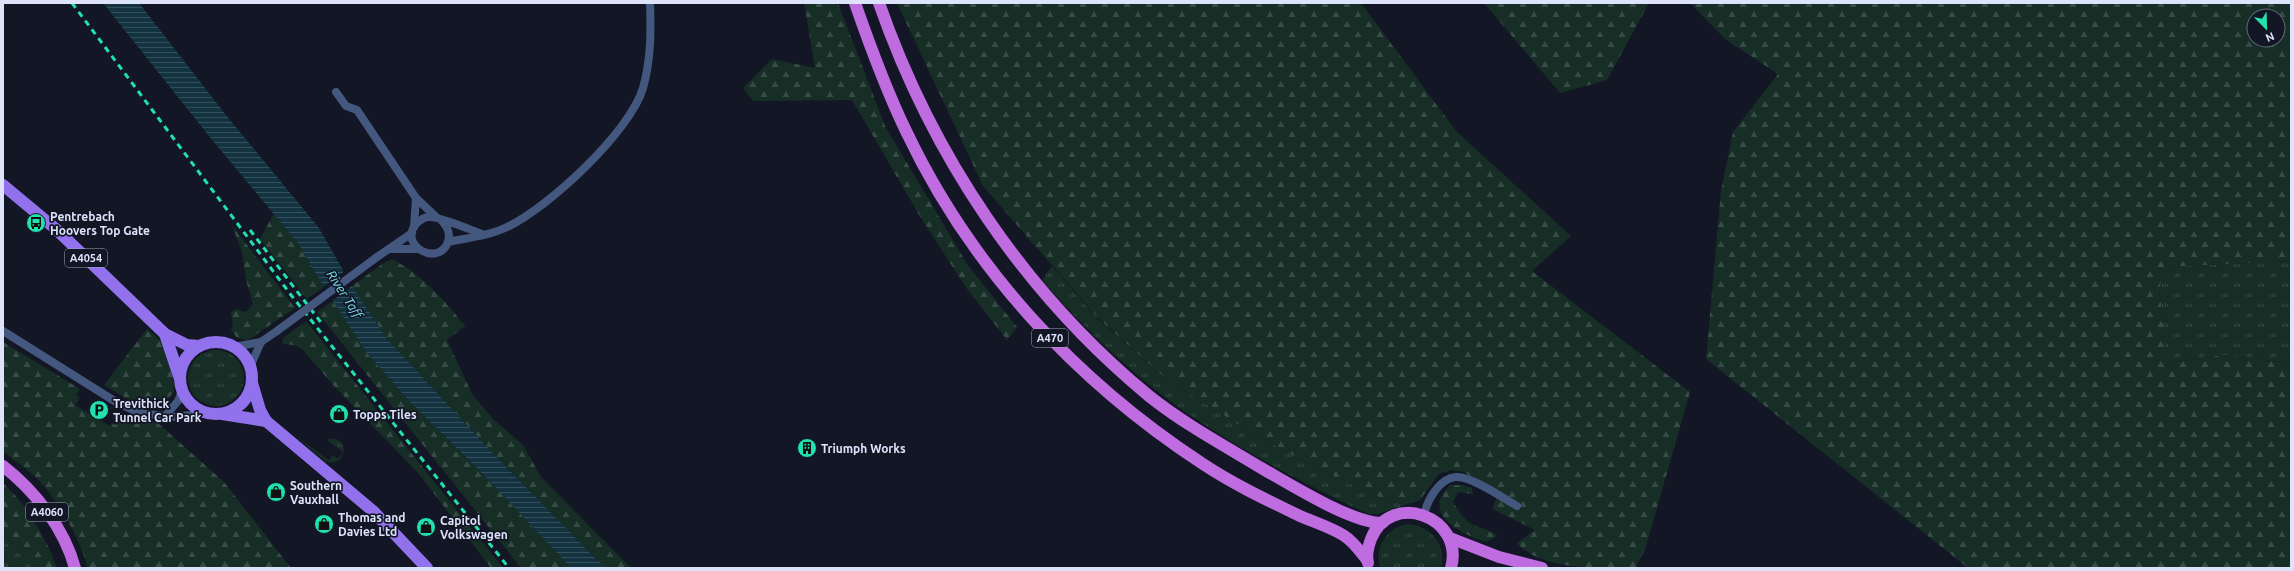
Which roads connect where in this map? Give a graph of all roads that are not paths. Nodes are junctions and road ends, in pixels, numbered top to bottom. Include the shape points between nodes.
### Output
1 (650, 3) edge
2 (855, 3) edge
3 (879, 3) edge
4 (336, 92) dead end
5 (3, 185) edge
6 (416, 198) junction
7 (438, 219) junction
8 (413, 230) junction
9 (482, 234) junction
10 (448, 242) junction
11 (388, 249) junction
12 (418, 249) junction
13 (3, 332) edge
14 (165, 334) junction
15 (261, 342) junction
16 (198, 346) junction
17 (234, 347) junction
18 (250, 367) junction
19 (180, 379) junction
20 (252, 384) junction
21 (182, 391) junction
22 (214, 413) junction
23 (166, 415) junction
24 (266, 421) junction
25 (3, 466) edge
26 (1517, 506) dead end
27 (1424, 515) junction
28 (1382, 523) junction
29 (1450, 538) junction
30 (1368, 564) edge
31 (75, 568) edge
32 (427, 568) edge
33 (1451, 568) edge
34 (1542, 568) edge

1 - 9 street via 651,31 643,89 628,116 604,146 552,198 511,225
2 - 30 highway, A470 via 906,131 950,211 980,256 1044,333 1111,397 1189,454 1231,481 1344,535
3 - 28 highway, A470 via 908,77 979,207 1020,265 1080,333 1150,397 1214,440 1357,519
4 - 6 street via 346,106 357,110
5 - 14 main road, A4054 via 57,230
6 - 7 street
6 - 8 street
7 - 8 street via 423,218
7 - 9 street
7 - 10 street via 448,230
8 - 11 street
8 - 12 street via 412,239
9 - 10 street
10 - 12 street via 439,252 433,254
11 - 12 street
11 - 15 street, bridge
13 - 23 street via 116,402 139,413
14 - 16 main road, A4054 via 187,345
14 - 19 main road, A4054
15 - 17 street
15 - 18 street
16 - 17 main road via 218,342
16 - 19 main road via 184,362
17 - 18 main road via 241,352
18 - 20 main road
19 - 21 main road
20 - 22 main road via 246,397 231,411
20 - 24 main road
21 - 22 main road via 189,402 198,409
21 - 23 street via 178,401
22 - 23 street via 173,417
22 - 24 main road
24 - 32 main road via 362,502
25 - 31 highway, A4060 via 39,501 53,519 64,538
26 - 27 street via 1472,482 1457,477 1448,479 1439,486
27 - 28 highway via 1401,514
27 - 29 highway via 1433,519
28 - 30 highway via 1371,540
29 - 33 highway via 1453,554
29 - 34 highway via 1499,557

